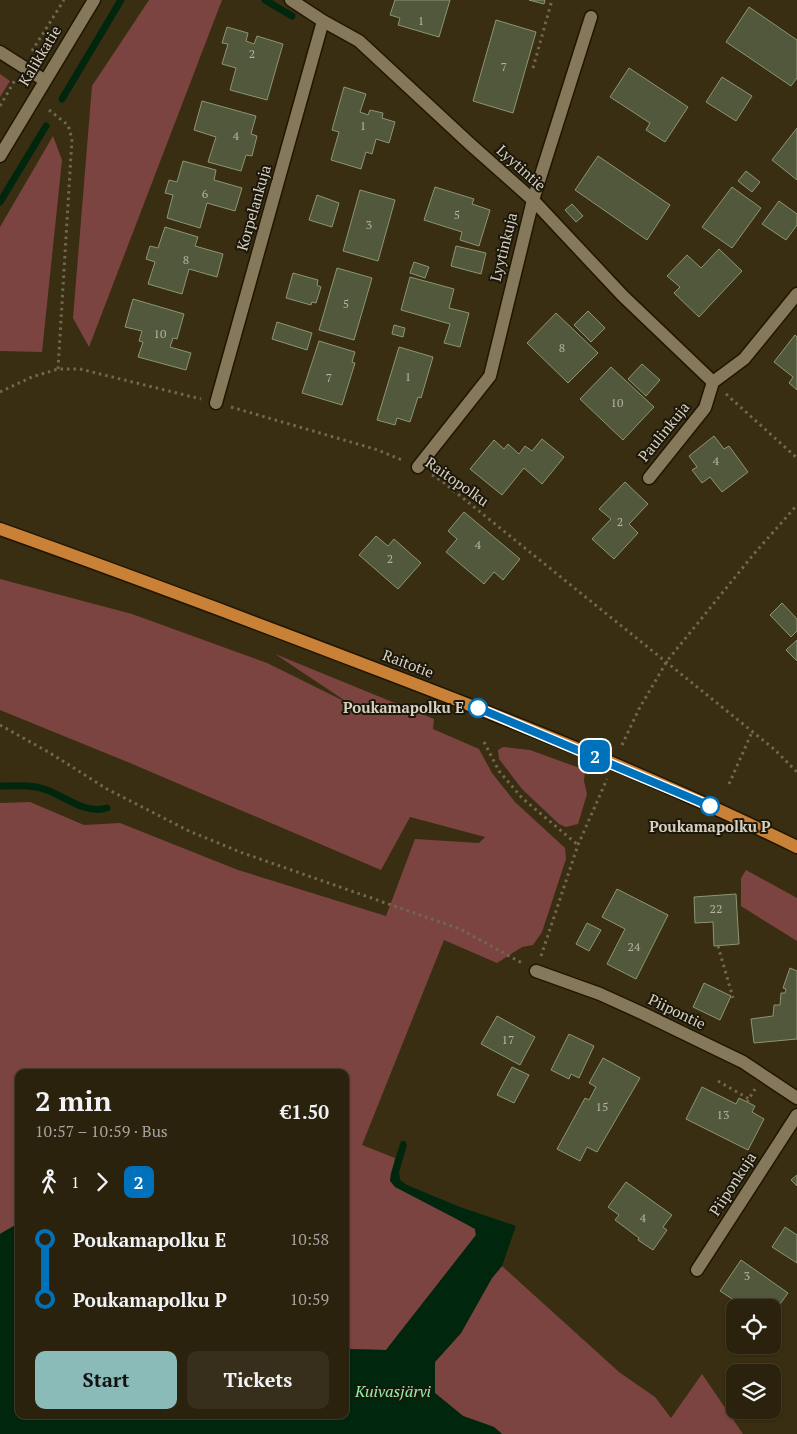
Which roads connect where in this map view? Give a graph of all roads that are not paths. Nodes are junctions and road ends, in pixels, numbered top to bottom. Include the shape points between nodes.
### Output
1 (94, 0) edge
2 (291, 0) edge
3 (591, 17) dead end
4 (323, 21) junction
5 (0, 52) edge
6 (44, 80) junction
7 (0, 156) edge
8 (533, 200) junction
9 (797, 294) edge
10 (713, 382) junction
11 (216, 403) road end
12 (418, 467) road end
13 (649, 478) dead end
14 (0, 529) edge
15 (797, 847) edge
16 (536, 971) road end
17 (797, 1098) edge
18 (797, 1115) edge
19 (697, 1270) dead end

1 - 6 street, Kalikkatie
2 - 4 street, Lyytintie
3 - 8 street, Lyytinkuja
4 - 8 street, Lyytintie via 358,41
4 - 11 street, Korpelankuja
5 - 6 street
6 - 7 street, Kalikkatie
8 - 10 street, Lyytintie via 623,296
8 - 12 street, Lyytinkuja via 490,376
9 - 10 street via 744,359
10 - 13 street, Paulinkuja via 705,408
14 - 15 main road, Raitotie via 478,708 727,812
16 - 17 street, Piipontie via 600,994 662,1022 743,1062
18 - 19 street, Piiponkuja

